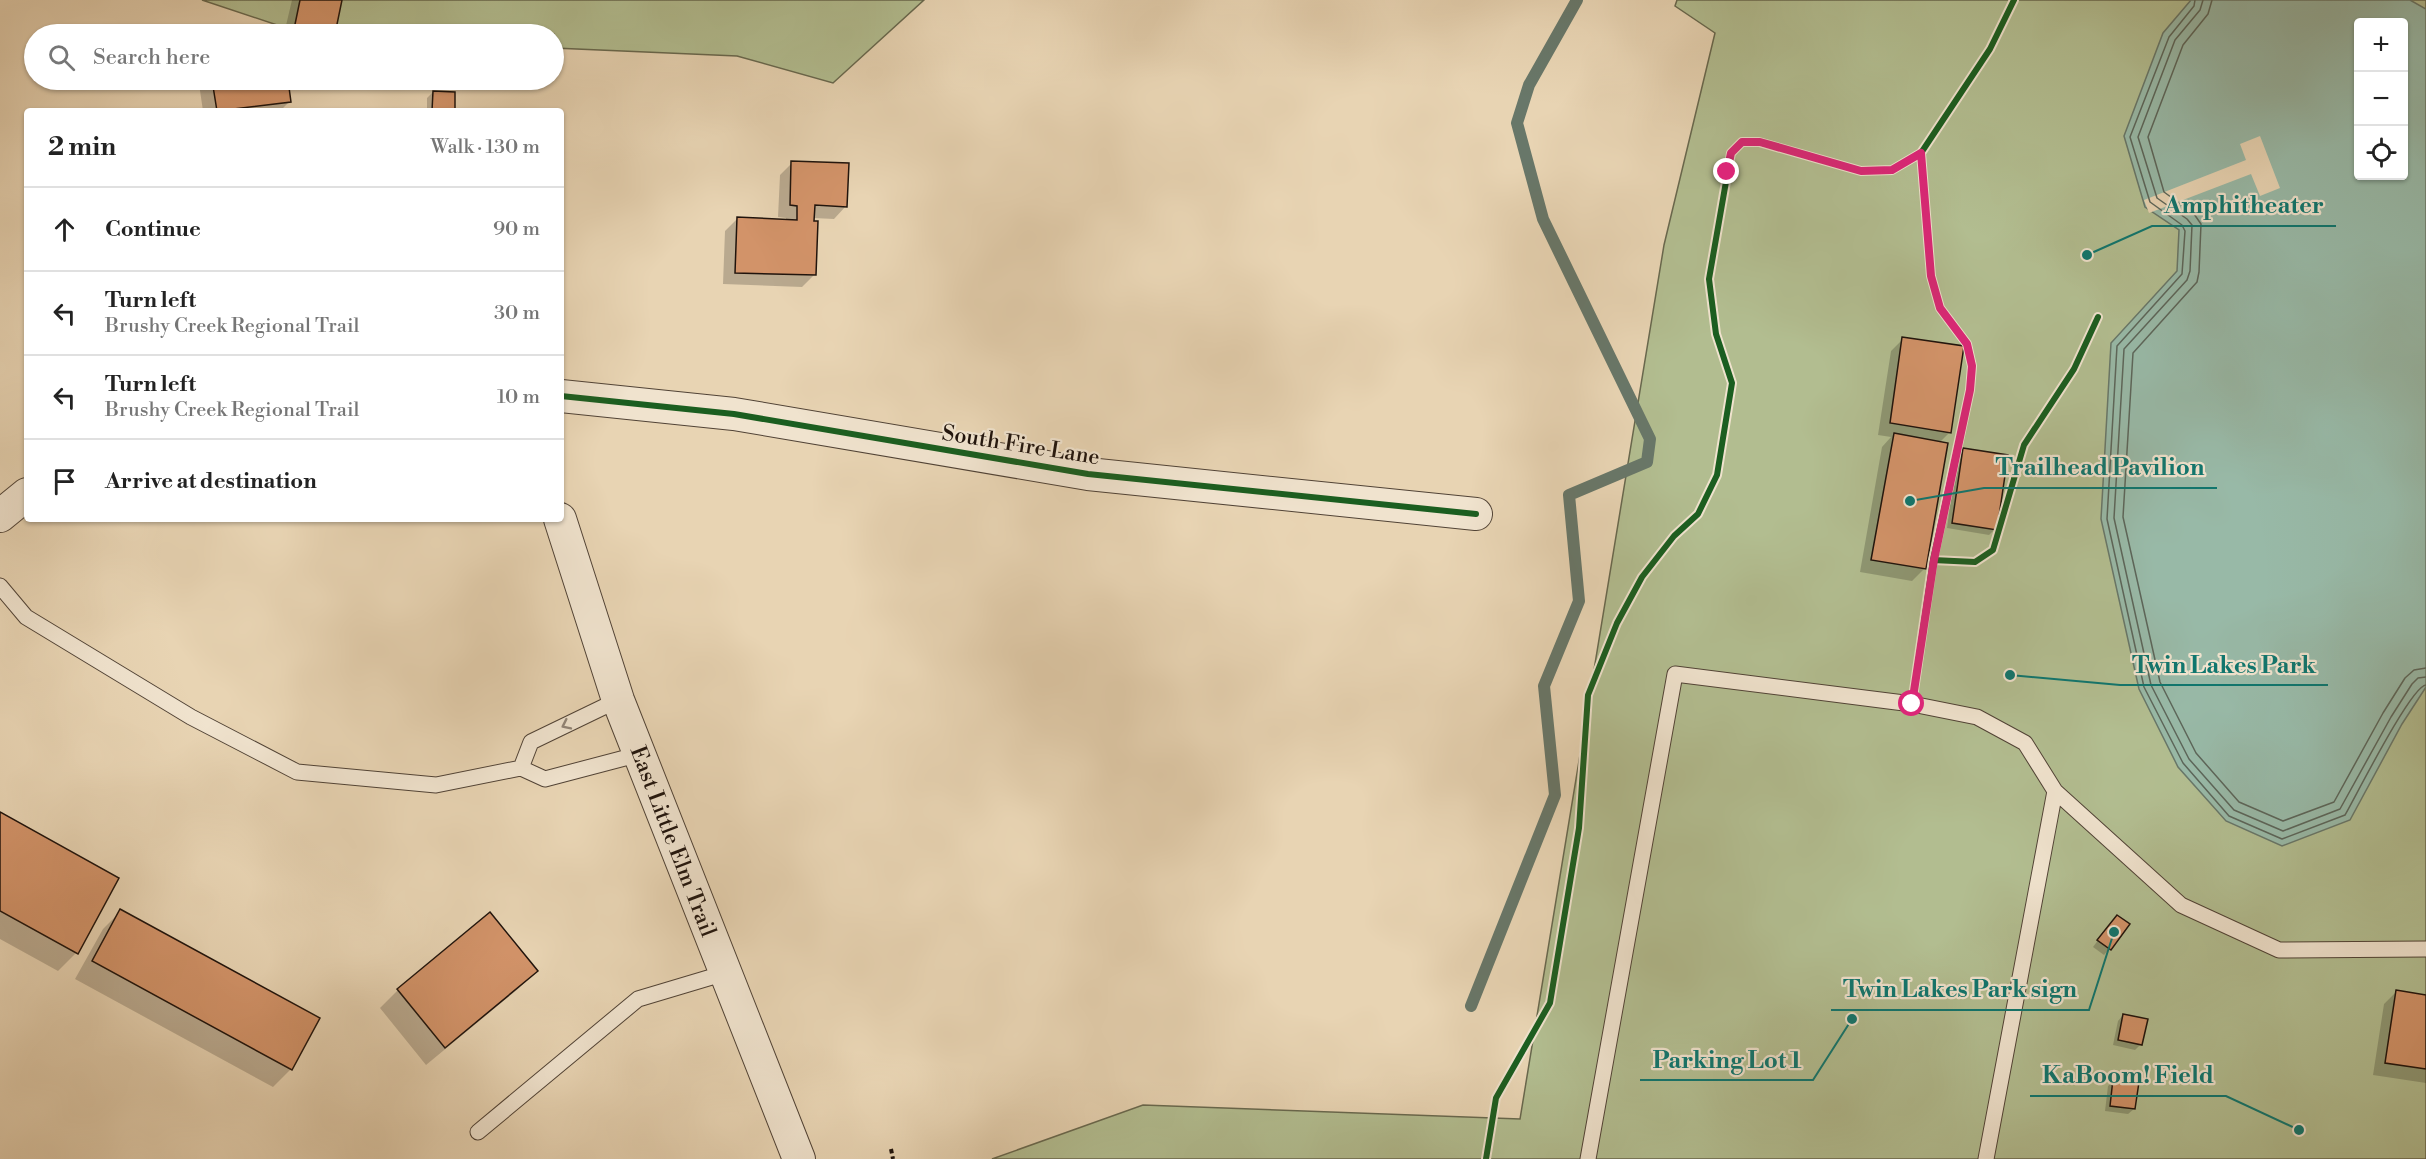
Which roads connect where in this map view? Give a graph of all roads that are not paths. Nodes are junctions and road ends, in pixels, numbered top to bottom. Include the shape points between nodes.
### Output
1 (564, 396) edge
2 (24, 496) edge
3 (1476, 514) dead end
4 (0, 516) edge
5 (561, 522) edge
6 (0, 586) edge
7 (618, 700) junction
8 (640, 754) junction
9 (521, 768) junction
10 (2055, 791) junction
11 (2426, 949) edge
12 (725, 973) junction
13 (478, 1132) dead end
14 (799, 1159) edge
15 (1588, 1159) edge
16 (1986, 1159) edge

1 - 3 street, South Fire Lane via 734,414 1088,474
2 - 4 street
5 - 7 street, East Little Elm Trail
6 - 9 lane via 26,617 191,717 297,772 436,785
7 - 8 street, East Little Elm Trail
7 -> 9 lane via 531,742
8 - 9 lane via 545,779
8 - 12 street, East Little Elm Trail
10 - 11 lane via 2181,905 2279,950
10 - 15 lane via 2025,743 1977,717 1912,704 1674,674
10 - 16 lane
12 - 13 lane via 638,999
12 - 14 street, East Little Elm Trail

